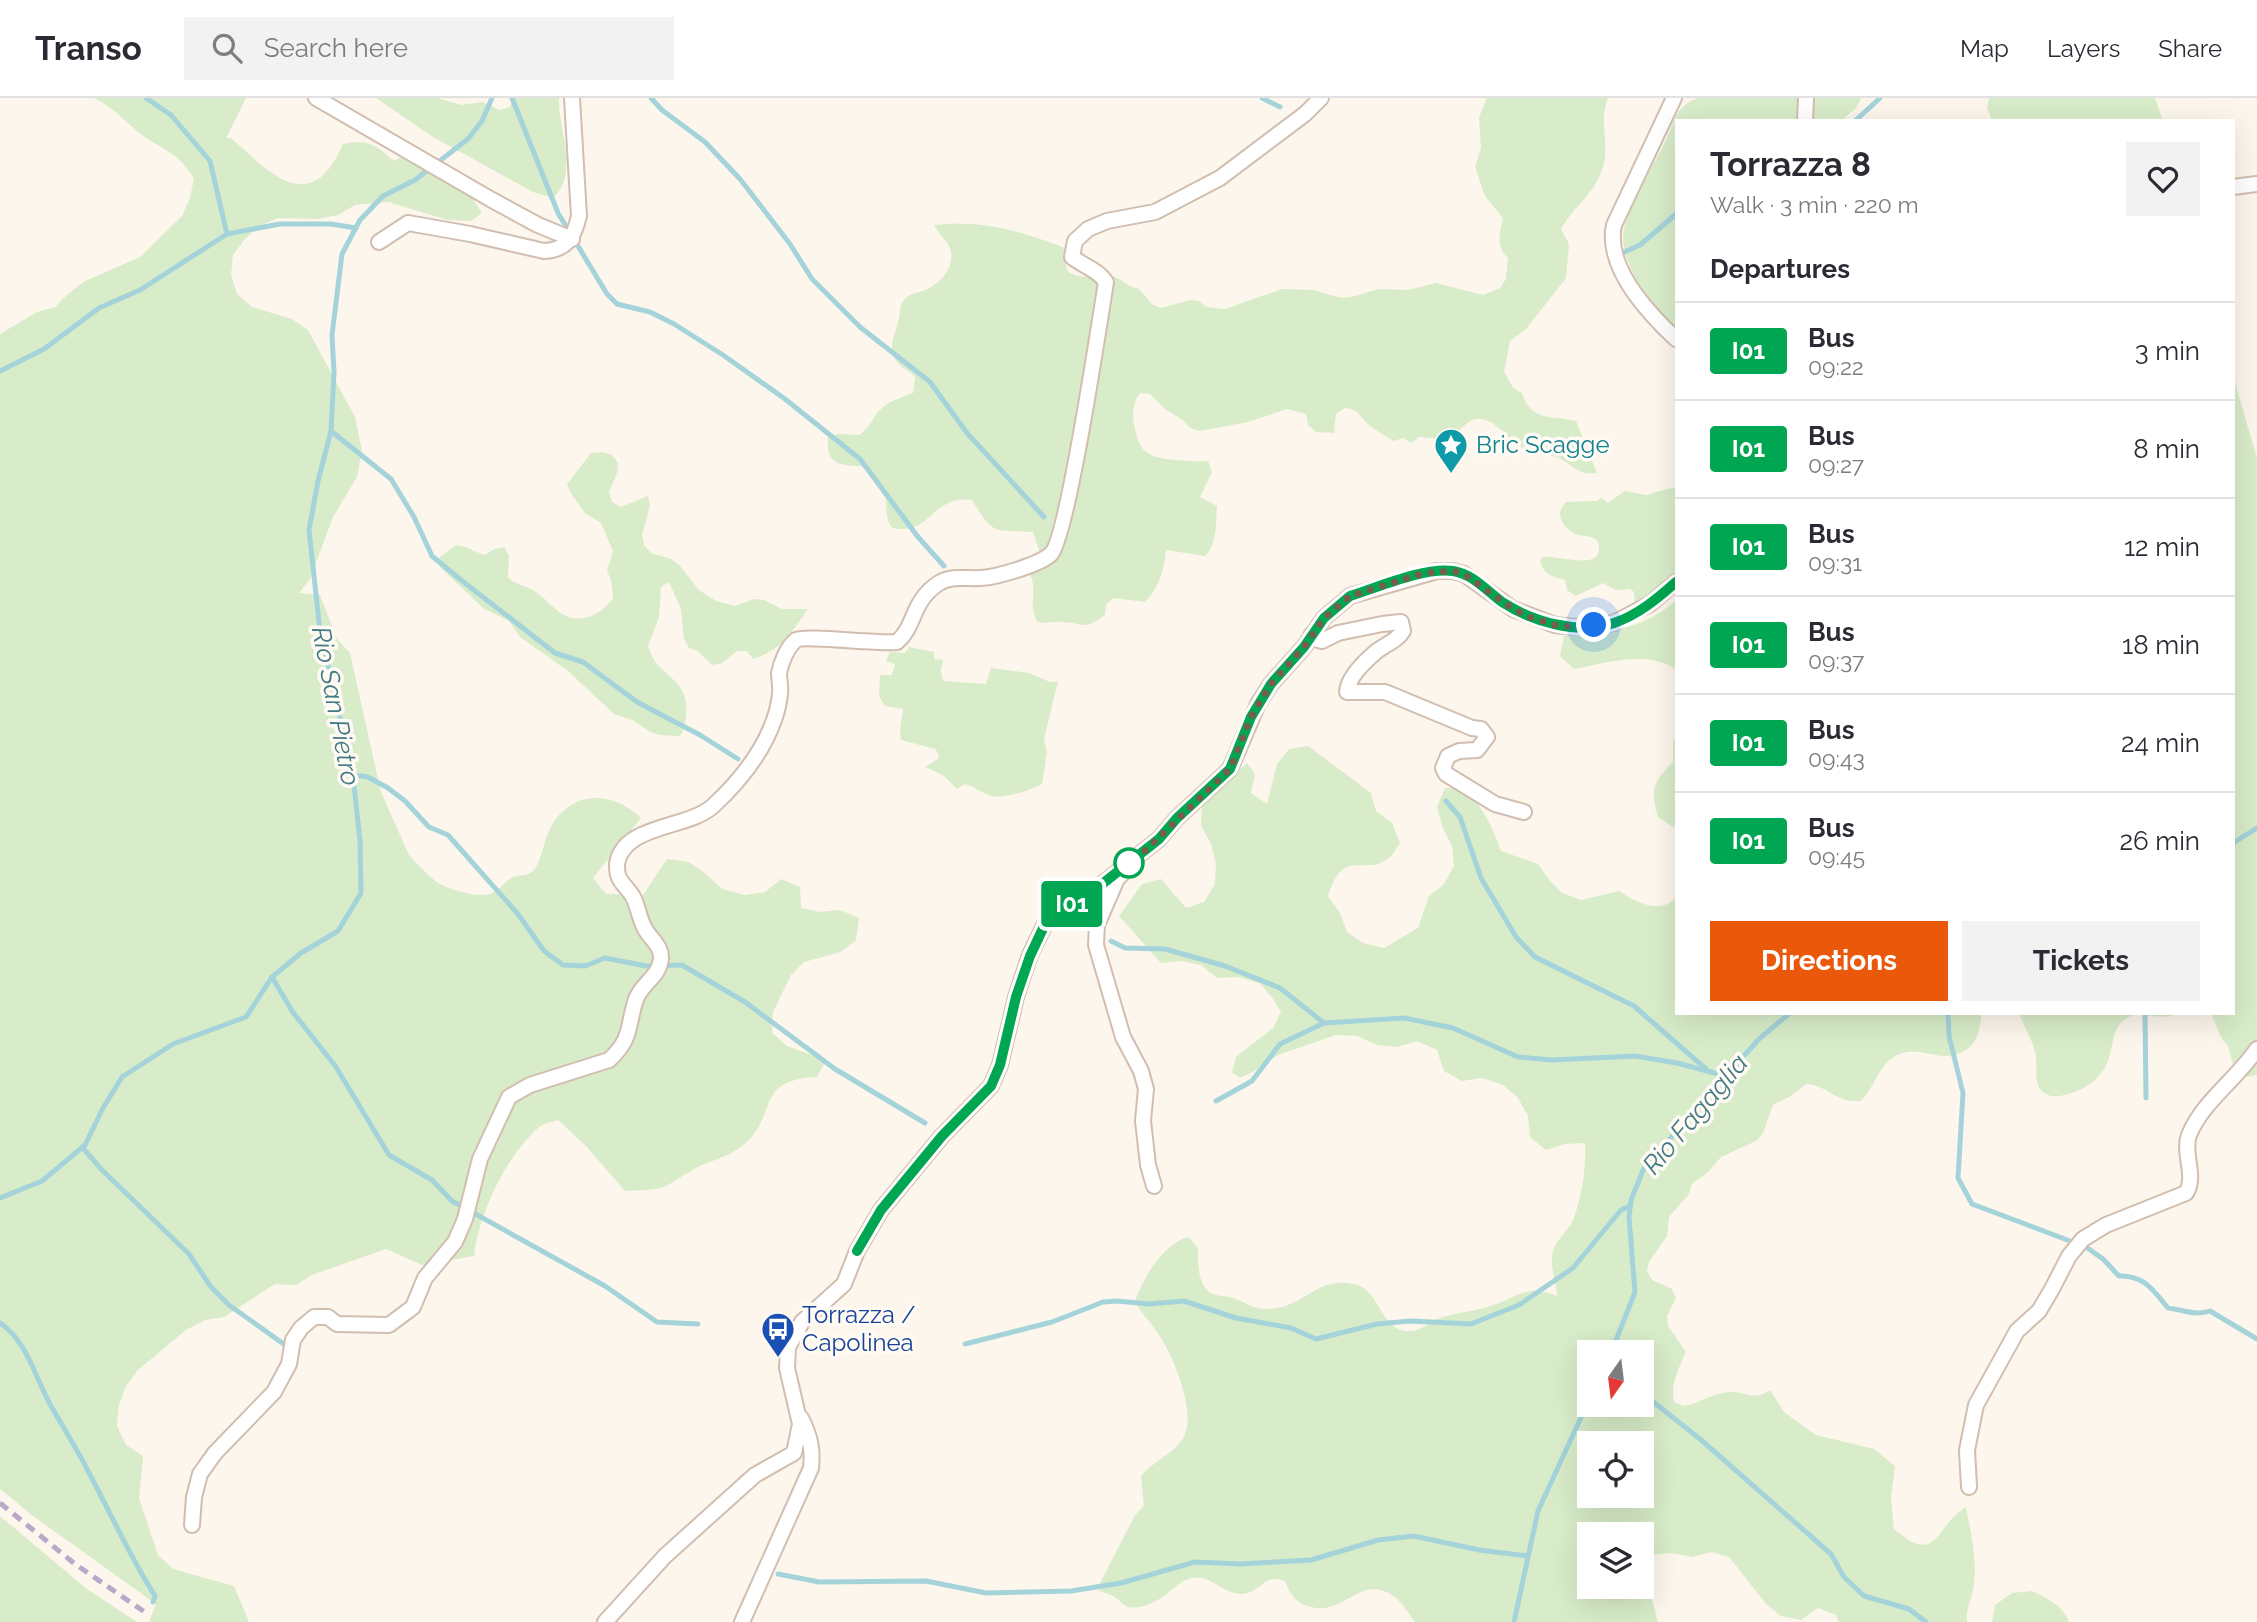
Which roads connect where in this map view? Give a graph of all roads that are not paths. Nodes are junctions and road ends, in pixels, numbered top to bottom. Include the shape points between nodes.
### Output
1 (316, 98) edge
2 (572, 98) edge
3 (1321, 98) edge
4 (1674, 98) edge
5 (1806, 98) edge
6 (1805, 119) edge
7 (2257, 184) edge
8 (2235, 187) edge
9 (572, 239) junction
10 (379, 242) dead end
11 (1675, 338) edge
12 (1675, 583) edge
13 (1312, 634) junction
14 (1524, 812) dead end
15 (1140, 854) junction
16 (2257, 1049) edge
17 (1154, 1186) dead end
18 (798, 1411) junction
19 (1969, 1486) dead end
20 (192, 1525) dead end
21 (605, 1622) edge
22 (743, 1622) edge

1 - 9 street via 492,201
2 - 9 street via 579,216
3 - 20 street via 1220,178 1155,212 1088,229 1075,241 1072,257 1098,271 1106,282 1070,488 1052,553 996,576 951,578 939,584 923,597 907,634 897,642 796,640 779,673 774,721 751,766 709,810 646,832 628,844 617,862 618,875 634,897 661,958 657,973 637,997 619,1051 609,1060 530,1085 509,1097 480,1159 455,1242 425,1278 413,1307 389,1325 337,1324 328,1317 314,1317 300,1328 274,1392 200,1474
4 - 11 street via 1612,235 1615,254 1640,303
5 - 6 street
7 - 8 street
9 - 10 street via 566,246 544,251 408,223
12 - 13 street via 1650,604 1614,623 1574,627 1513,609 1464,574 1437,571 1350,596
13 - 14 street via 1322,641 1338,633 1401,622 1400,636 1377,651 1350,680 1347,692 1385,692 1481,729 1487,737 1477,750 1448,756 1443,768 1446,774 1494,804
13 - 15 street via 1258,704 1230,769
15 - 17 street via 1117,879 1097,925 1096,945 1123,1037 1146,1089 1143,1121
15 - 18 street via 1046,922 1016,997 991,1086 881,1210 844,1284 802,1322 788,1347 787,1368
16 - 19 street via 2198,1117 2188,1138 2191,1186 2186,1193 2083,1239 2039,1311 2017,1331 1976,1405 1967,1450
18 - 21 street via 794,1453 755,1475 665,1556
18 - 22 street via 811,1438 811,1468

